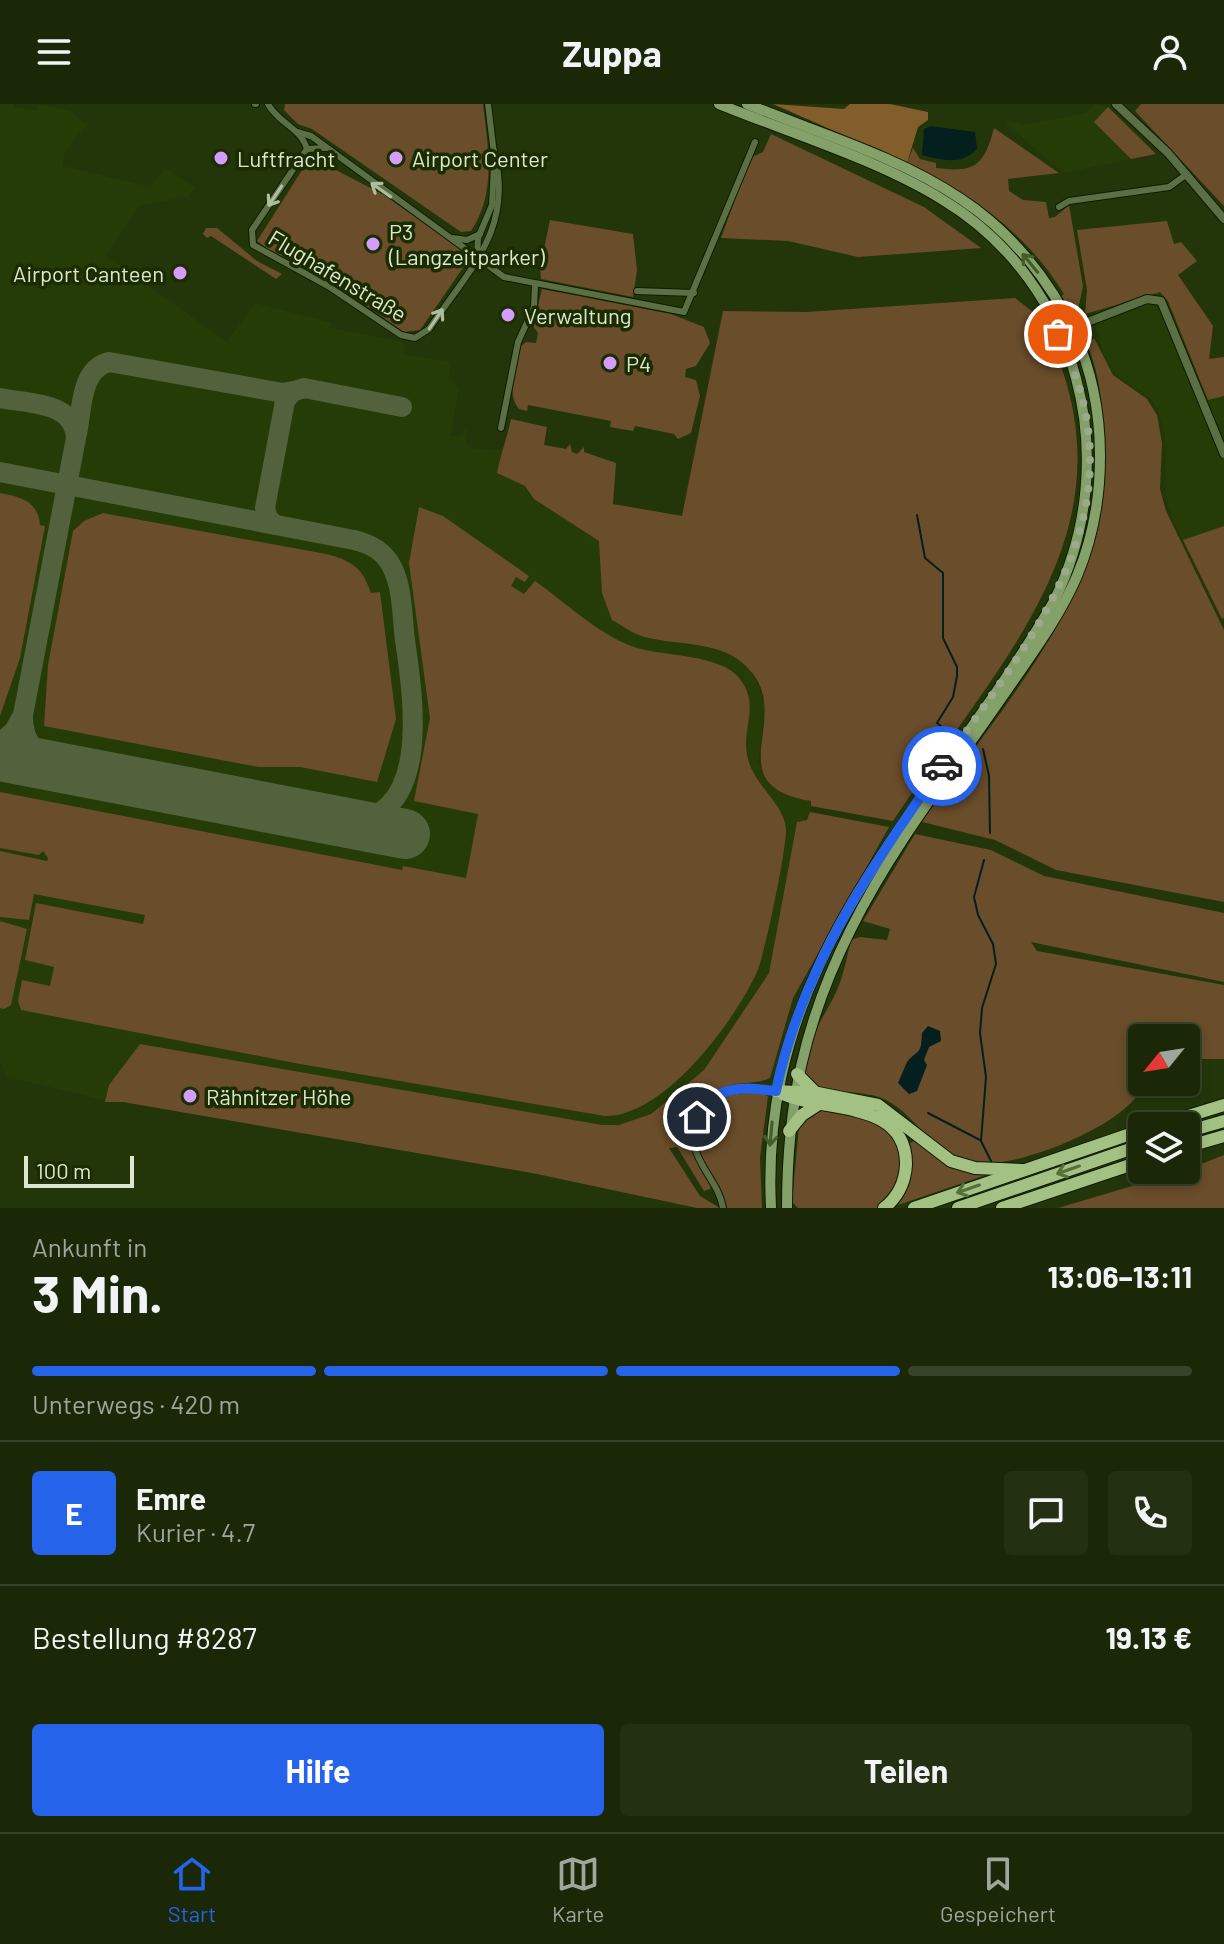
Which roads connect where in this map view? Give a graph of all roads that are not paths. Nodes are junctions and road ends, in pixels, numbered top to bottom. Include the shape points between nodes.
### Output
1 (268, 104) edge
2 (488, 104) edge
3 (719, 104) edge
4 (747, 104) edge
5 (1116, 104) edge
6 (297, 132) junction
7 (755, 142) dead end
8 (325, 148) junction
9 (307, 149) junction
10 (494, 151) junction
11 (1187, 174) junction
12 (1059, 207) dead end
13 (1224, 219) edge
14 (480, 234) junction
15 (449, 238) junction
16 (477, 258) junction
17 (535, 285) junction
18 (637, 291) dead end
19 (694, 293) junction
20 (1072, 328) junction
21 (1058, 334) junction
22 (501, 428) dead end
23 (1224, 454) edge
24 (797, 1074) junction
25 (776, 1091) junction
26 (793, 1095) junction
27 (818, 1099) junction
28 (1224, 1105) edge
29 (1200, 1112) edge
30 (1224, 1121) edge
31 (1200, 1128) edge
32 (789, 1131) junction
33 (1128, 1135) edge
34 (1224, 1136) edge
35 (1200, 1143) edge
36 (1128, 1150) edge
37 (1128, 1166) edge
38 (1022, 1170) junction
39 (723, 1208) edge
40 (771, 1208) edge
41 (787, 1208) edge
42 (884, 1208) edge
43 (914, 1208) edge
44 (958, 1208) edge
45 (1002, 1208) edge

1 - 6 street
2 - 10 street, Flughafenstraße
3 - 21 main road via 905,180 956,208 1012,258
20 -> 4 main road via 1033,266 1001,230 964,201 896,165
5 - 11 street
6 - 8 street
6 - 9 street
7 - 19 street
8 - 9 street
15 -> 8 street
9 -> 16 street, Flughafenstraße via 252,230 257,248 328,286 401,335 415,338 429,329
10 - 14 street, Flughafenstraße via 492,205
10 - 16 street, Flughafenstraße via 500,212
11 - 12 street via 1169,187 1069,201
11 - 13 street
14 - 15 street via 467,240
14 - 16 street, Flughafenstraße
15 - 16 street
16 - 17 street via 511,280
17 - 19 street via 684,312
17 - 22 street via 534,307 518,342
18 - 19 street
20 - 21 main road
20 - 23 street via 1147,299 1161,301
20 - 24 main road via 1091,380 1100,450 1098,495 1077,575 1055,621 876,884 823,991
21 - 25 main road via 1081,390 1088,430 1087,494 1074,554 1046,615 899,827 844,917 798,1011
24 - 26 main road
24 - 27 highway
25 - 26 highway
25 - 39 street via 731,1088 715,1095 697,1117 694,1145
25 -> 40 main road via 769,1151
26 - 27 highway
26 - 32 main road
27 - 32 highway
27 - 38 highway via 868,1101 889,1110 936,1152 959,1164
27 - 42 highway via 868,1113 899,1136 905,1172 897,1195
28 - 29 highway
30 - 31 highway
32 - 41 main road
33 - 38 highway
34 - 35 highway
36 -> 44 highway
37 - 45 highway
38 -> 43 highway

